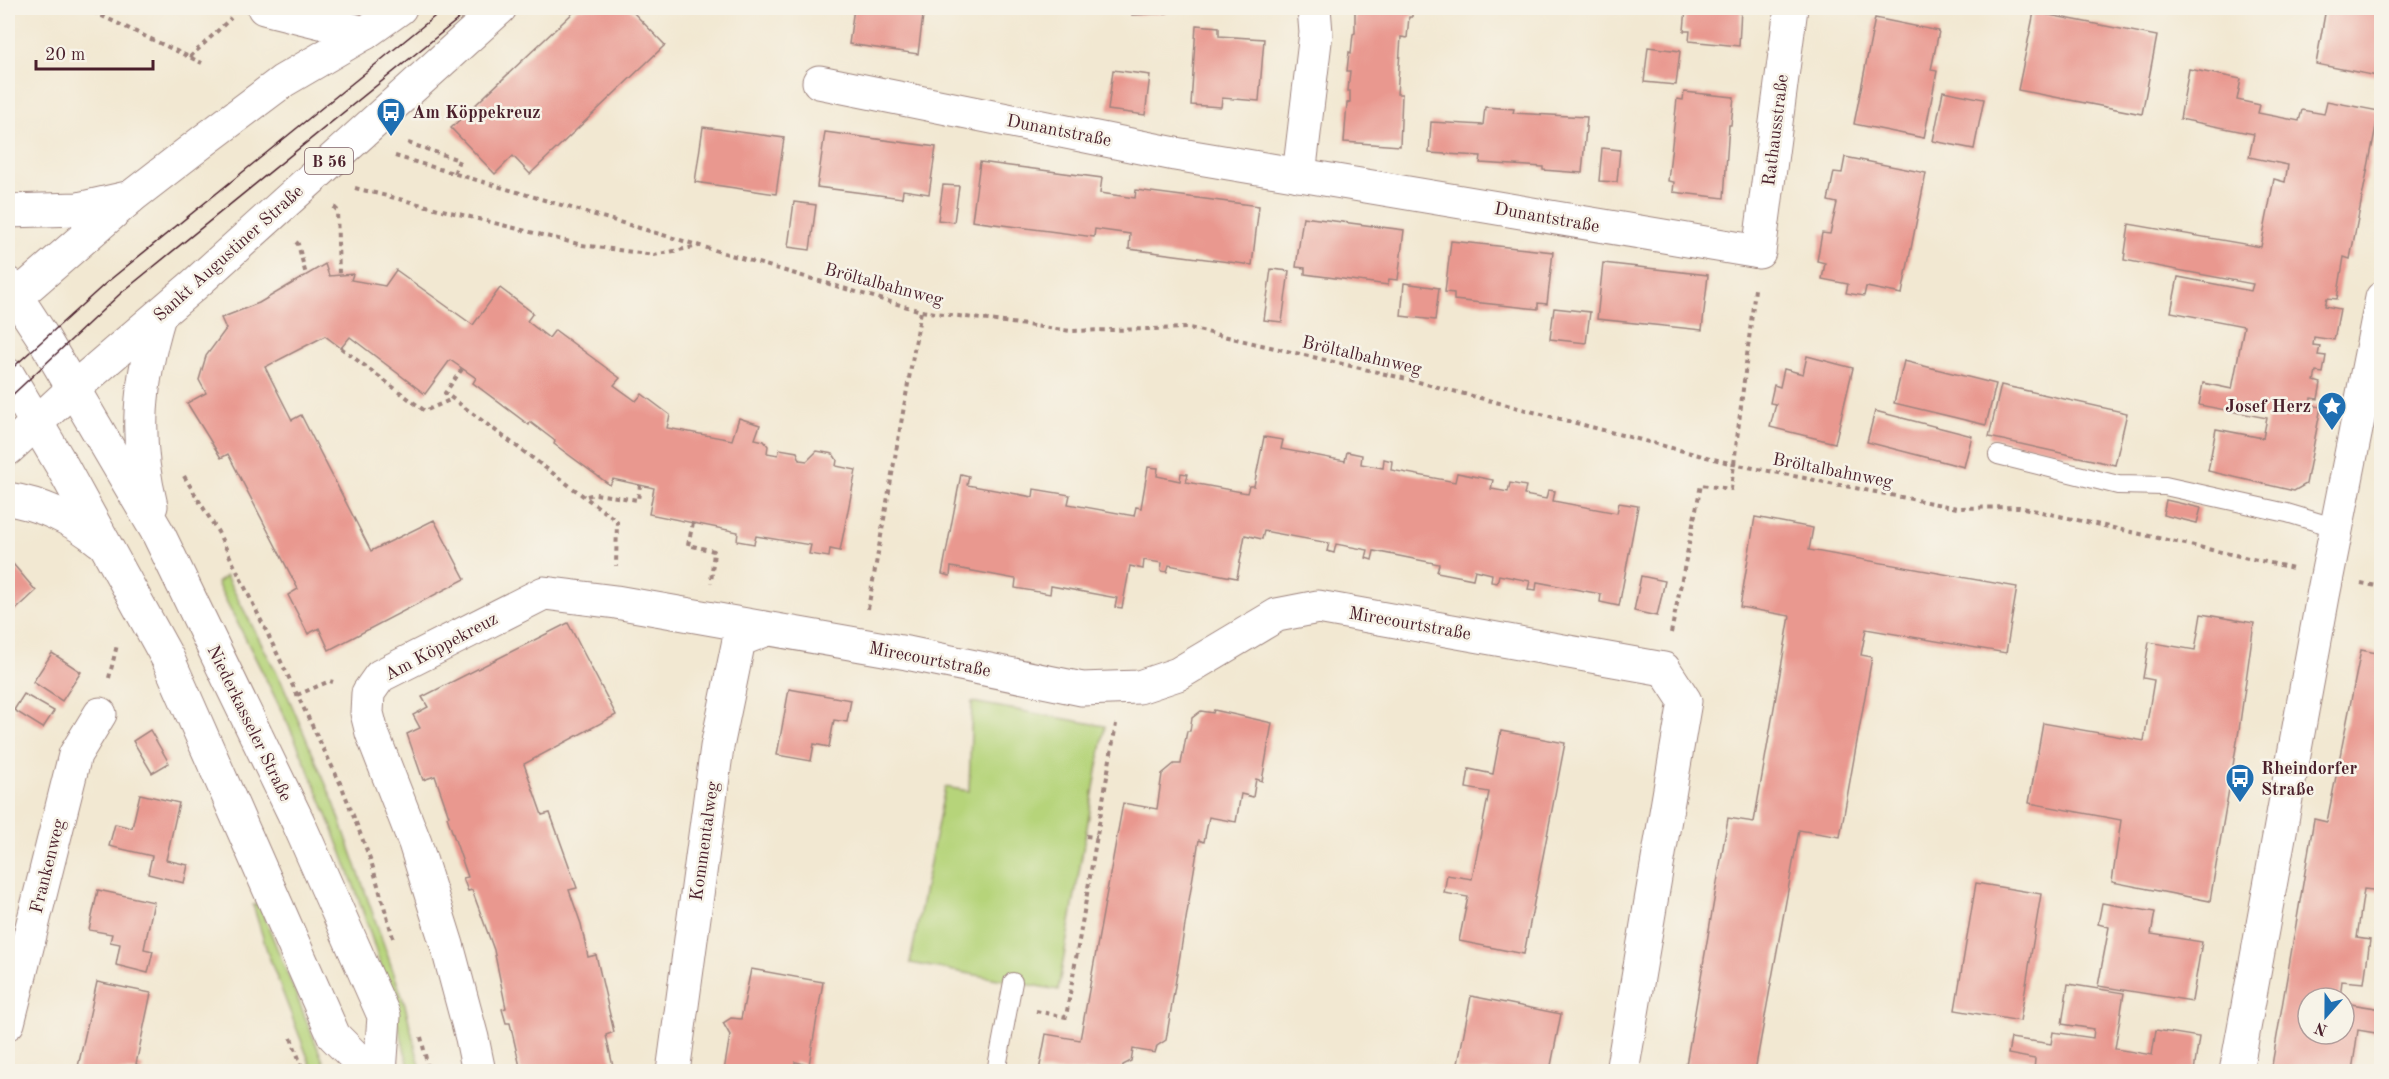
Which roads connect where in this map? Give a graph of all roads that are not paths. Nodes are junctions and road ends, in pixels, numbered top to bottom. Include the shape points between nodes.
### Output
1 (264, 8) edge
2 (400, 8) edge
3 (500, 8) edge
4 (1314, 8) edge
5 (1791, 8) edge
6 (365, 33) junction
7 (819, 82) dead end
8 (1299, 175) junction
9 (131, 197) junction
10 (8, 211) edge
11 (1760, 252) joint
12 (10, 294) edge
13 (2382, 298) edge
14 (159, 316) junction
15 (8, 375) edge
16 (73, 389) junction
17 (36, 422) junction
18 (8, 449) edge
19 (1998, 455) dead end
20 (8, 499) edge
21 (2337, 528) junction
22 (158, 534) junction
23 (106, 546) junction
24 (765, 630) junction
25 (100, 714) road end
26 (1013, 982) dead end
27 (8, 1023) edge
28 (370, 1071) edge
29 (380, 1071) edge
30 (478, 1071) edge
31 (673, 1071) edge
32 (996, 1071) edge
33 (1622, 1071) edge
34 (2236, 1071) edge

1 - 6 street
2 - 6 street
3 - 14 street, Sankt Augustiner Straße / B 56
4 - 8 street via 1316,33
5 - 11 street, Rathausstraße
6 - 9 street via 283,81
7 - 8 street, Dunantstraße
8 - 11 street, Dunantstraße
9 - 10 street via 78,209
9 - 12 street
12 - 16 street, Niederkasseler Straße
13 - 21 street
14 - 16 street, Sankt Augustiner Straße / B 56
14 - 22 street via 144,370 139,432 147,492
15 - 17 street
16 - 17 street, Sankt Augustiner Straße / B 56
16 - 22 street, Niederkasseler Straße
17 - 18 street, Sankt Augustiner Straße / B 56
17 - 23 street
19 - 21 lane via 2118,485 2165,486
20 - 23 street via 59,515
21 - 34 street
22 - 29 street, Niederkasseler Straße via 298,822 384,1016
23 - 28 street via 168,659 334,1036
24 - 30 street, Am Köppekreuz via 616,602 544,593 380,676 368,693 372,733 415,843 447,945
24 - 31 street, Kommentalweg via 739,640 717,747
24 - 33 street, Mirecourtstraße via 1082,688 1122,688 1139,687 1178,674 1277,615 1318,607 1664,669 1685,701
25 - 27 street, Frankenweg via 75,755
26 - 32 lane

